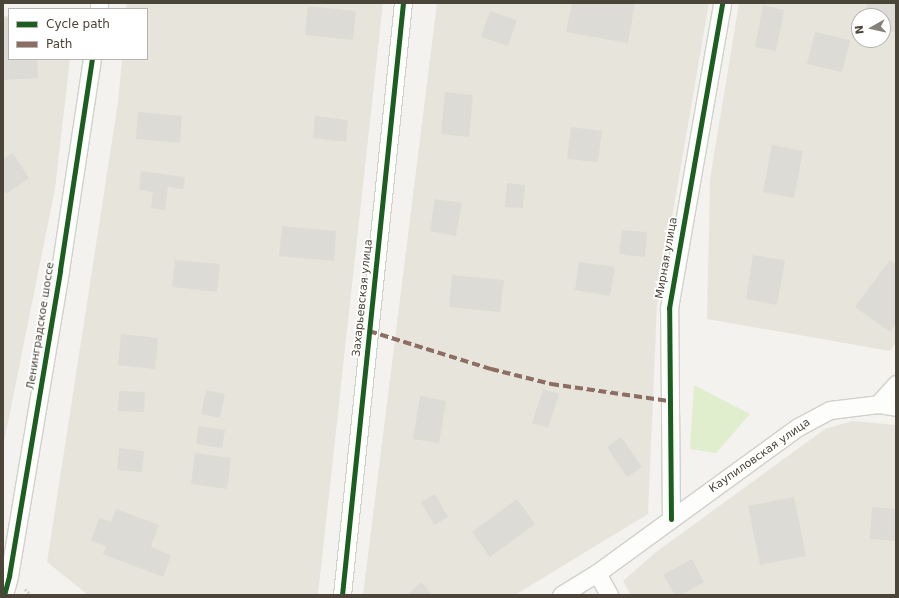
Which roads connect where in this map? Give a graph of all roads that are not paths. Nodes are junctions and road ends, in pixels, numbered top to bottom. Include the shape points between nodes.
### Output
1 (403, 3) edge
2 (722, 3) edge
3 (92, 60) edge
4 (896, 384) edge
5 (878, 404) junction
6 (896, 407) edge
7 (671, 519) junction
8 (597, 573) junction
9 (6, 575) edge
10 (4, 595) edge
11 (342, 595) edge
12 (561, 595) edge
13 (609, 595) edge

1 - 11 street, Захарьевская улица
2 - 7 street, Мирная улица via 668,308
3 - 9 street, Ленинградское шоссе via 79,156
4 - 5 street
5 - 6 street, Каупиловская улица
5 - 7 street, Каупиловская улица via 830,410 798,427
7 - 8 street
8 - 12 street
8 - 13 street
9 - 10 street, Ленинградское шоссе

